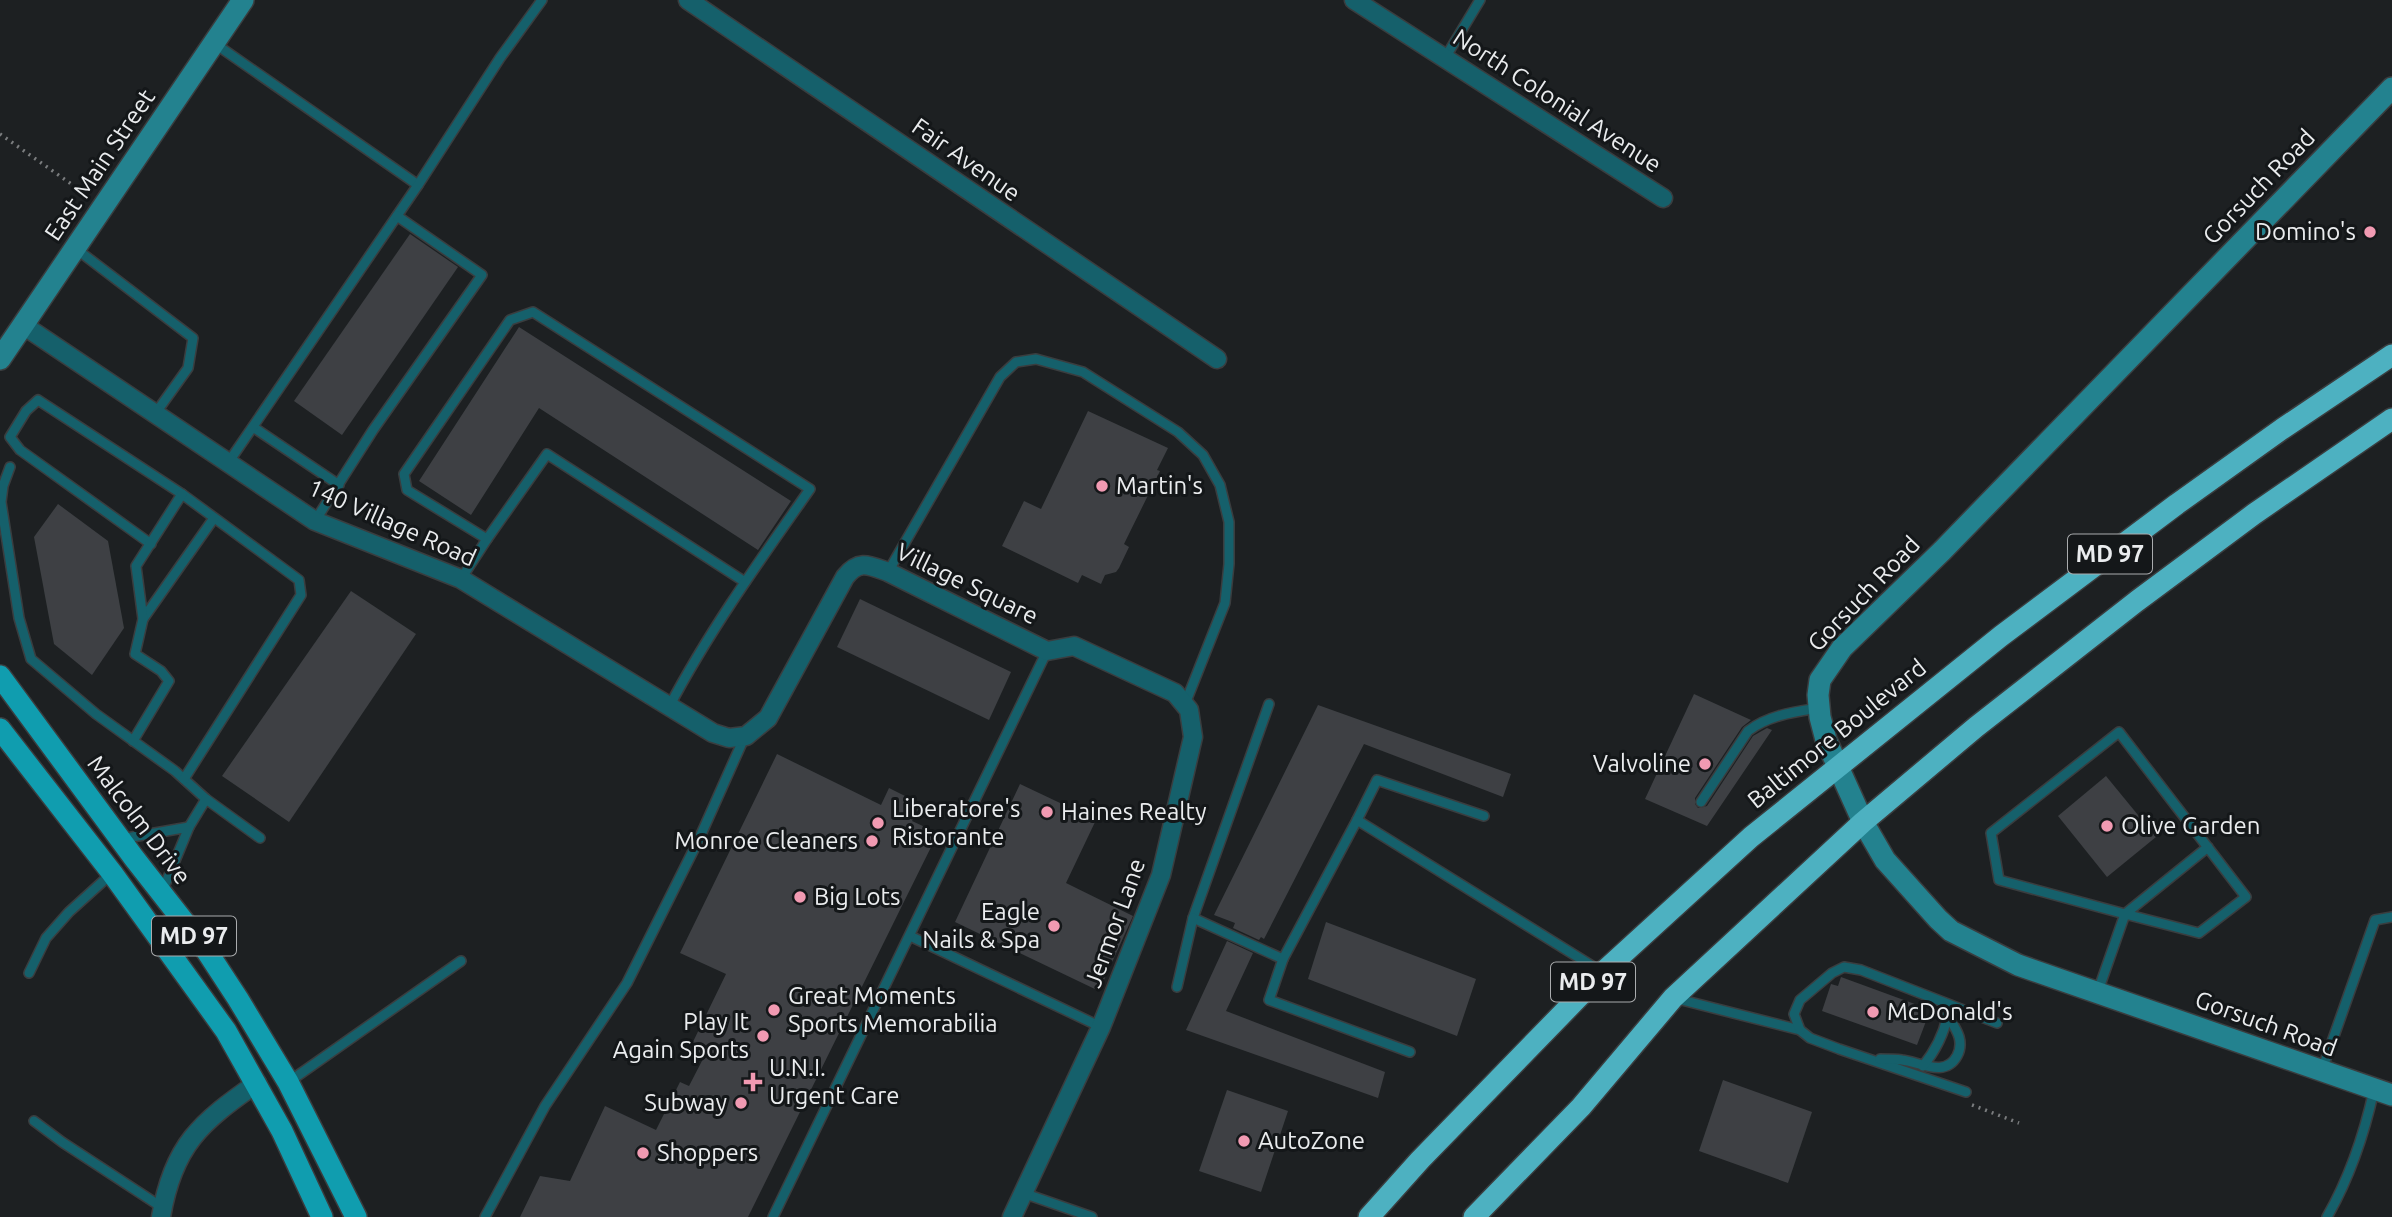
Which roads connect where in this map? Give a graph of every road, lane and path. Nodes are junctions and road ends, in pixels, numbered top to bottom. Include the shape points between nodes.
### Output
1 (243, 0) edge
2 (542, 0) edge
3 (688, 0) edge
4 (1354, 0) edge
5 (1480, 0) edge
6 (214, 43) junction
7 (1445, 58) junction
8 (2392, 88) edge
9 (0, 134) edge
10 (418, 185) junction
11 (1664, 198) dead end
12 (103, 206) junction
13 (397, 216) junction
14 (75, 248) junction
15 (23, 325) junction
16 (2392, 355) edge
17 (0, 359) edge
18 (1217, 359) dead end
19 (155, 414) junction
20 (2392, 419) edge
21 (253, 427) junction
22 (228, 463) junction
23 (9, 467) dead end
24 (338, 485) junction
25 (182, 494) junction
26 (214, 518) junction
27 (315, 521) junction
28 (487, 539) junction
29 (151, 544) junction
30 (888, 572) junction
31 (461, 579) junction
32 (745, 582) junction
33 (143, 619) junction
34 (1047, 651) junction
35 (0, 676) edge
36 (1185, 704) junction
37 (1269, 704) dead end
38 (669, 707) junction
39 (1819, 708) junction
40 (0, 729) edge
41 (746, 736) junction
42 (133, 741) junction
43 (1838, 767) junction
44 (184, 779) junction
45 (206, 799) junction
46 (1701, 802) dead end
47 (1484, 816) dead end
48 (1357, 820) junction
49 (1863, 822) junction
50 (189, 827) junction
51 (260, 838) dead end
52 (119, 839) junction
53 (2208, 847) junction
54 (112, 873) junction
55 (161, 894) junction
56 (2125, 914) junction
57 (2392, 917) edge
58 (1193, 918) junction
59 (910, 936) junction
60 (1283, 959) junction
61 (461, 961) dead end
62 (1603, 972) junction
63 (29, 974) dead end
64 (1177, 987) dead end
65 (2097, 993) junction
66 (1672, 998) junction
67 (1946, 1003) junction
68 (1948, 1016) junction
69 (1997, 1023) dead end
70 (1101, 1027) junction
71 (1800, 1030) junction
72 (1410, 1052) dead end
73 (1871, 1059) junction
74 (1923, 1066) junction
75 (2321, 1072) junction
76 (288, 1082) junction
77 (257, 1083) junction
78 (1966, 1092) dead end
79 (2383, 1093) edge
80 (34, 1121) dead end
81 (1023, 1193) junction
82 (162, 1213) edge
83 (323, 1217) edge
84 (356, 1217) edge
85 (485, 1217) edge
86 (773, 1217) edge
87 (1012, 1217) edge
88 (1092, 1217) edge
89 (1369, 1217) edge
90 (1474, 1217) edge
91 (2327, 1217) edge

1 - 6 street, East Main Street
2 - 10 lane
3 - 18 street, Fair Avenue
4 - 7 street, North Colonial Avenue
5 - 7 lane
6 - 10 lane
6 - 12 street, East Main Street
7 - 11 street, North Colonial Avenue
8 - 39 street, Gorsuch Road via 1842,649 1820,680
9 - 12 path
10 - 13 lane
12 - 14 street, East Main Street
13 - 21 lane
13 - 24 lane via 482,275
14 - 15 street, East Main Street
14 - 19 lane via 193,338 188,368
15 - 17 street, East Main Street
15 - 19 street, 140 Village Road
16 - 43 highway, Baltimore Boulevard / MD 97 via 2282,429 2001,635
19 - 22 street, 140 Village Road
20 - 49 highway, MD 97 via 2137,601
21 - 22 lane
21 - 24 lane
22 - 27 street, 140 Village Road
23 - 42 lane via 1,502 19,618 31,659
24 - 27 lane
25 - 26 lane
25 - 29 lane
25 - 29 lane via 38,400 26,411 10,437 20,450
26 - 33 lane
26 - 44 lane via 299,580 301,595
27 - 31 street, 140 Village Road
28 - 31 lane
28 - 32 lane via 547,454
28 - 32 lane via 408,490 404,474 510,320 533,312 810,489
29 - 33 lane via 136,566
30 - 34 street, Village Square
30 - 36 lane via 1000,377 1016,362 1036,359 1083,372 1178,432 1203,455 1220,485 1229,522 1225,603
30 - 41 street, Village Square via 869,565 852,568 768,718
31 - 38 street, 140 Village Road
32 - 38 lane
33 - 42 lane via 135,654 169,681
34 - 36 street, Village Square via 1074,646 1175,693
34 - 59 lane
35 - 52 main road, Malcolm Drive / MD 97
36 - 70 street, Jermor Lane via 1193,737 1164,862
37 - 58 lane
38 - 41 street, 140 Village Road via 713,733 729,738
39 - 43 street, Gorsuch Road
39 - 46 lane via 1780,715 1748,731
40 - 54 main road, MD 97
41 - 85 lane via 627,984 545,1106
42 - 44 lane
43 - 49 street, Gorsuch Road
43 - 62 highway, Baltimore Boulevard / MD 97 via 1751,838
44 - 45 lane
45 - 50 lane
45 - 51 lane
47 - 48 lane via 1377,780
48 - 60 lane
48 - 62 lane
49 - 65 street, Gorsuch Road via 1885,860 1951,931 2018,965
49 - 66 highway, MD 97
50 - 52 lane
50 - 55 lane
52 - 55 main road, Malcolm Drive / MD 97
53 - 56 lane
53 - 56 lane via 2246,897 2199,933
53 - 56 lane via 2119,732 1991,833 1999,880
54 - 63 lane via 46,938
54 - 77 main road, MD 97 via 226,1031
55 - 76 main road, Malcolm Drive / MD 97 via 205,950
56 - 65 lane
57 - 75 lane via 2375,920
58 - 60 lane
58 - 64 lane
59 - 70 lane
59 - 86 lane
60 - 72 lane via 1269,1000
61 - 76 lane
62 - 89 highway, Baltimore Boulevard / MD 97
65 - 75 street, Gorsuch Road
66 - 71 lane
66 - 90 highway, MD 97 via 1581,1107
67 - 68 lane
67 - 69 lane
67 - 71 lane via 1844,967 1800,1000 1794,1014
68 - 74 lane via 1933,1055
68 - 74 lane via 1961,1037 1959,1052 1944,1068
70 - 81 street, Jermor Lane
71 - 73 lane via 1810,1038
73 - 74 lane
73 - 78 lane
75 - 79 street, Gorsuch Road
76 - 84 main road, Malcolm Drive / MD 97
77 - 82 street via 197,1129 180,1156
77 - 83 main road, MD 97
79 - 91 lane
80 - 82 lane
81 - 87 street, Jermor Lane
81 - 88 lane

